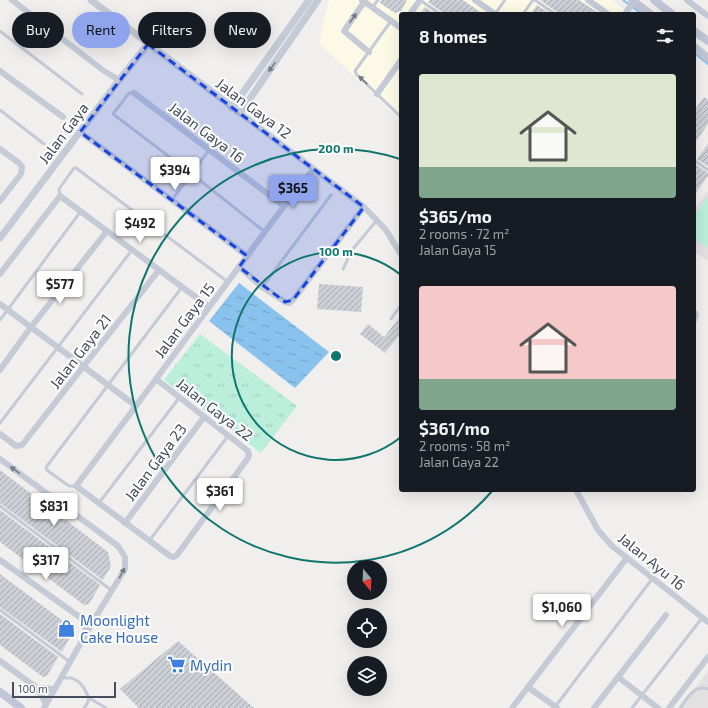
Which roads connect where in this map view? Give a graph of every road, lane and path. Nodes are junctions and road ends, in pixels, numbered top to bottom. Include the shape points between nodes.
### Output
1 (12, 0) edge
2 (91, 0) edge
3 (309, 0) edge
4 (318, 0) edge
5 (378, 0) edge
6 (420, 0) edge
7 (475, 0) edge
8 (505, 0) edge
9 (534, 0) edge
10 (588, 0) edge
11 (654, 0) edge
12 (687, 0) edge
13 (363, 1) edge
14 (633, 1) edge
15 (372, 8) junction
16 (411, 12) edge
17 (437, 12) edge
18 (492, 12) edge
19 (496, 12) edge
20 (525, 12) edge
21 (552, 12) edge
22 (605, 12) edge
23 (626, 12) edge
24 (647, 12) edge
25 (669, 12) edge
26 (708, 16) edge
27 (391, 21) junction
28 (399, 26) edge
29 (0, 31) edge
30 (696, 32) edge
31 (138, 36) edge
32 (708, 41) edge
33 (145, 48) edge
34 (153, 48) edge
35 (696, 49) edge
36 (369, 52) junction
37 (708, 58) edge
38 (399, 63) edge
39 (0, 71) edge
40 (119, 80) junction
41 (134, 93) joint
42 (82, 94) dead end
43 (377, 94) junction
44 (232, 108) junction
45 (0, 110) edge
46 (240, 114) junction
47 (399, 115) edge
48 (63, 117) dead end
49 (80, 132) junction
50 (44, 144) dead end
51 (0, 149) edge
52 (209, 150) junction
53 (696, 161) edge
54 (313, 170) junction
55 (708, 170) edge
56 (192, 174) junction
57 (331, 195) dead end
58 (60, 196) junction
59 (172, 200) junction
60 (0, 201) edge
61 (284, 206) junction
62 (364, 207) junction
63 (81, 211) junction
64 (377, 220) junction
65 (107, 231) junction
66 (265, 232) junction
67 (0, 238) edge
68 (132, 250) junction
69 (399, 252) edge
70 (248, 256) junction
71 (238, 268) junction
72 (343, 269) dead end
73 (159, 270) junction
74 (0, 274) edge
75 (228, 282) junction
76 (182, 287) junction
77 (262, 287) junction
78 (0, 304) edge
79 (209, 307) junction
80 (399, 308) edge
81 (8, 310) junction
82 (391, 319) dead end
83 (0, 320) edge
84 (31, 327) junction
85 (58, 347) junction
86 (84, 367) junction
87 (0, 370) edge
88 (156, 379) junction
89 (108, 385) junction
90 (179, 397) junction
91 (136, 406) junction
92 (204, 417) junction
93 (0, 423) edge
94 (0, 434) edge
95 (228, 436) junction
96 (0, 459) edge
97 (76, 486) junction
98 (577, 492) edge
99 (99, 503) junction
100 (0, 506) edge
101 (125, 523) junction
102 (149, 541) junction
103 (626, 559) junction
104 (0, 560) edge
105 (652, 579) junction
106 (111, 590) junction
107 (0, 610) edge
108 (666, 615) dead end
109 (81, 618) junction
110 (95, 618) junction
111 (702, 618) junction
112 (708, 622) edge
113 (86, 632) junction
114 (708, 657) edge
115 (0, 661) edge
116 (70, 662) junction
117 (618, 676) junction
118 (60, 678) junction
119 (528, 686) junction
120 (37, 688) junction
121 (54, 689) junction
122 (708, 689) edge
123 (0, 692) edge
124 (642, 695) junction
125 (89, 698) junction
126 (45, 706) edge
127 (21, 708) edge
128 (84, 708) edge
129 (106, 708) edge
130 (512, 708) edge
131 (555, 708) edge
132 (594, 708) edge
133 (632, 708) edge
134 (658, 708) edge
135 (669, 708) edge
136 (680, 708) edge

1 - 40 street
2 - 31 street, Jalan Gaya 12
3 - 44 street
4 -> 46 street
5 - 15 lane
6 - 16 street
6 - 17 lane
7 - 18 street
8 - 19 lane
9 - 20 lane
9 - 21 lane
10 - 22 street
11 - 25 main road
12 - 26 street
13 - 15 street
36 -> 13 street via 344,31
14 - 23 street
14 - 24 main road
15 - 27 street
27 - 28 street
27 - 36 lane
29 - 42 lane
30 - 32 main road
33 - 40 street, Jalan Gaya
34 - 44 street, Jalan Gaya 12
35 - 37 main road
43 -> 36 lane via 356,73
38 - 43 street
39 - 48 street
40 - 49 street, Jalan Gaya
41 - 52 street, Jalan Gaya 16
41 - 56 lane via 129,93 113,114
43 - 47 lane
44 - 46 street, Jalan Gaya 12
45 - 50 lane
46 - 54 street, Jalan Gaya 12
49 - 59 street
49 - 67 street, Jalan Gaya
51 - 60 street via 22,167 21,174
52 - 56 lane
52 - 61 street, Jalan Gaya 16
53 - 55 lane
54 - 61 street, Jalan Gaya 15
54 - 62 street, Jalan Gaya 12
56 - 59 lane
56 - 66 lane
57 - 77 lane
58 - 63 street
58 - 74 street
58 - 75 lane via 59,189 76,168
59 - 70 street
61 - 66 street, Jalan Gaya 15
62 - 64 street, Jalan Gaya 12
62 - 77 street via 293,300 285,302
63 - 65 street
63 - 81 lane
64 - 69 street, Jalan Gaya 12
64 - 72 lane via 352,250
65 - 68 street
65 - 84 street
66 - 70 street, Jalan Gaya 15
68 - 73 street
68 - 85 lane
70 - 71 street, Jalan Gaya 15
71 - 75 street, Jalan Gaya 15
71 - 77 street
73 - 76 street
73 - 86 street, Jalan Gaya 21
75 - 79 street, Jalan Gaya 15
76 - 79 street
76 - 89 lane
78 - 81 street
79 - 88 street, Jalan Gaya 15
80 - 82 lane
81 - 83 lane
81 - 84 street
84 - 85 street
84 - 87 street
85 - 86 street
85 - 93 lane
86 - 89 street
86 - 94 street, Jalan Gaya 21 via 22,445 16,446
88 - 90 street, Jalan Gaya 22
88 - 91 street, Jalan Gaya 15
89 - 91 street
89 - 97 lane via 46,469 70,486
90 - 92 street, Jalan Gaya 22
90 - 99 lane
91 - 97 street, Jalan Gaya 15
92 - 95 street, Jalan Gaya 22
92 - 101 street, Jalan Gaya 23
95 - 102 lane
95 - 102 street, Jalan Gaya 22 via 248,451 249,456 177,555 172,557
106 -> 96 street via 125,569 124,557 118,546
97 - 99 street, Jalan Gaya 22
98 - 103 street, Jalan Ayu 16 via 598,530
99 - 101 street, Jalan Gaya 22
100 - 106 lane
101 - 102 street, Jalan Gaya 22
103 - 105 street, Jalan Ayu 16
103 - 119 street
104 - 109 street
105 - 111 street, Jalan Ayu 16
105 - 131 lane
106 - 110 street
107 - 116 lane
108 - 117 street
109 - 110 street
109 - 113 street
110 - 113 street
111 - 112 street, Jalan Ayu 16
111 - 124 lane
113 - 116 street
114 - 135 street
115 - 120 street
116 - 118 street
117 - 124 street
117 - 132 street
118 - 121 street
118 - 125 lane via 72,678 79,682
119 - 130 street
119 - 131 street
120 - 121 street
120 - 126 street
121 - 126 street
122 - 136 lane via 698,688 693,691
123 - 127 main road
124 - 133 lane
124 - 134 street
125 - 128 lane
125 - 129 lane

